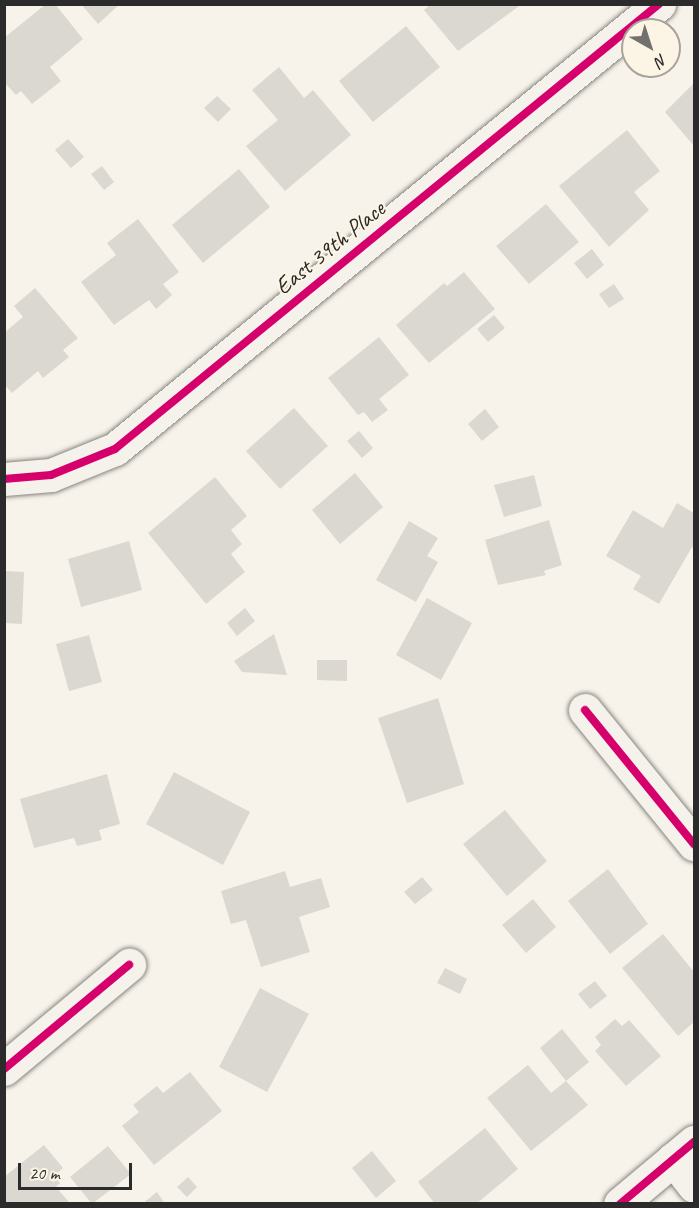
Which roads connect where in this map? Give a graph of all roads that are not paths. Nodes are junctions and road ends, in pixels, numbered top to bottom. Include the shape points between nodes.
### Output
1 (659, 4) edge
2 (4, 479) edge
3 (585, 710) dead end
4 (694, 844) edge
5 (129, 965) dead end
6 (4, 1069) edge
7 (684, 1151) edge
8 (694, 1186) edge
9 (620, 1203) edge

1 - 2 street, East 39th Place via 115,449 51,475
3 - 4 street
5 - 6 street
7 - 8 street
7 - 9 street

